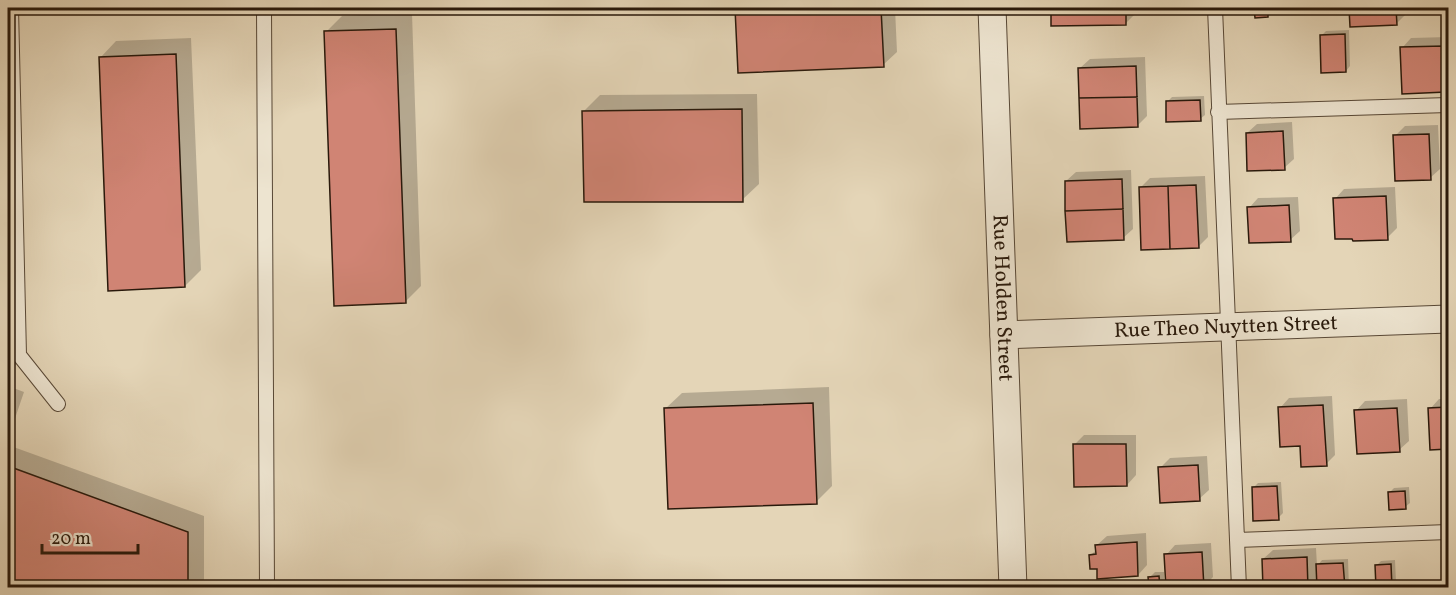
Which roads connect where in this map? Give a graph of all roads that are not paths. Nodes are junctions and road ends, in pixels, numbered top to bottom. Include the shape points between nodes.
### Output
1 (11, 8) edge
2 (264, 8) edge
3 (992, 8) edge
4 (1215, 8) edge
5 (10, 44) edge
6 (1449, 105) edge
7 (1218, 112) junction
8 (1449, 319) edge
9 (1229, 327) junction
10 (1004, 335) junction
11 (58, 404) dead end
12 (1449, 532) edge
13 (1238, 540) junction
14 (267, 588) edge
15 (1013, 588) edge
16 (1239, 588) edge

1 - 5 lane
2 - 14 lane
3 - 10 street, Rue Holden Street
4 - 7 lane
5 - 11 lane via 19,355
6 - 7 lane
7 - 9 lane
8 - 9 street, Rue Theo Nuytten Street
9 - 10 street, Rue Theo Nuytten Street
9 - 13 lane
10 - 15 street, Rue Holden Street
12 - 13 lane
13 - 16 lane

